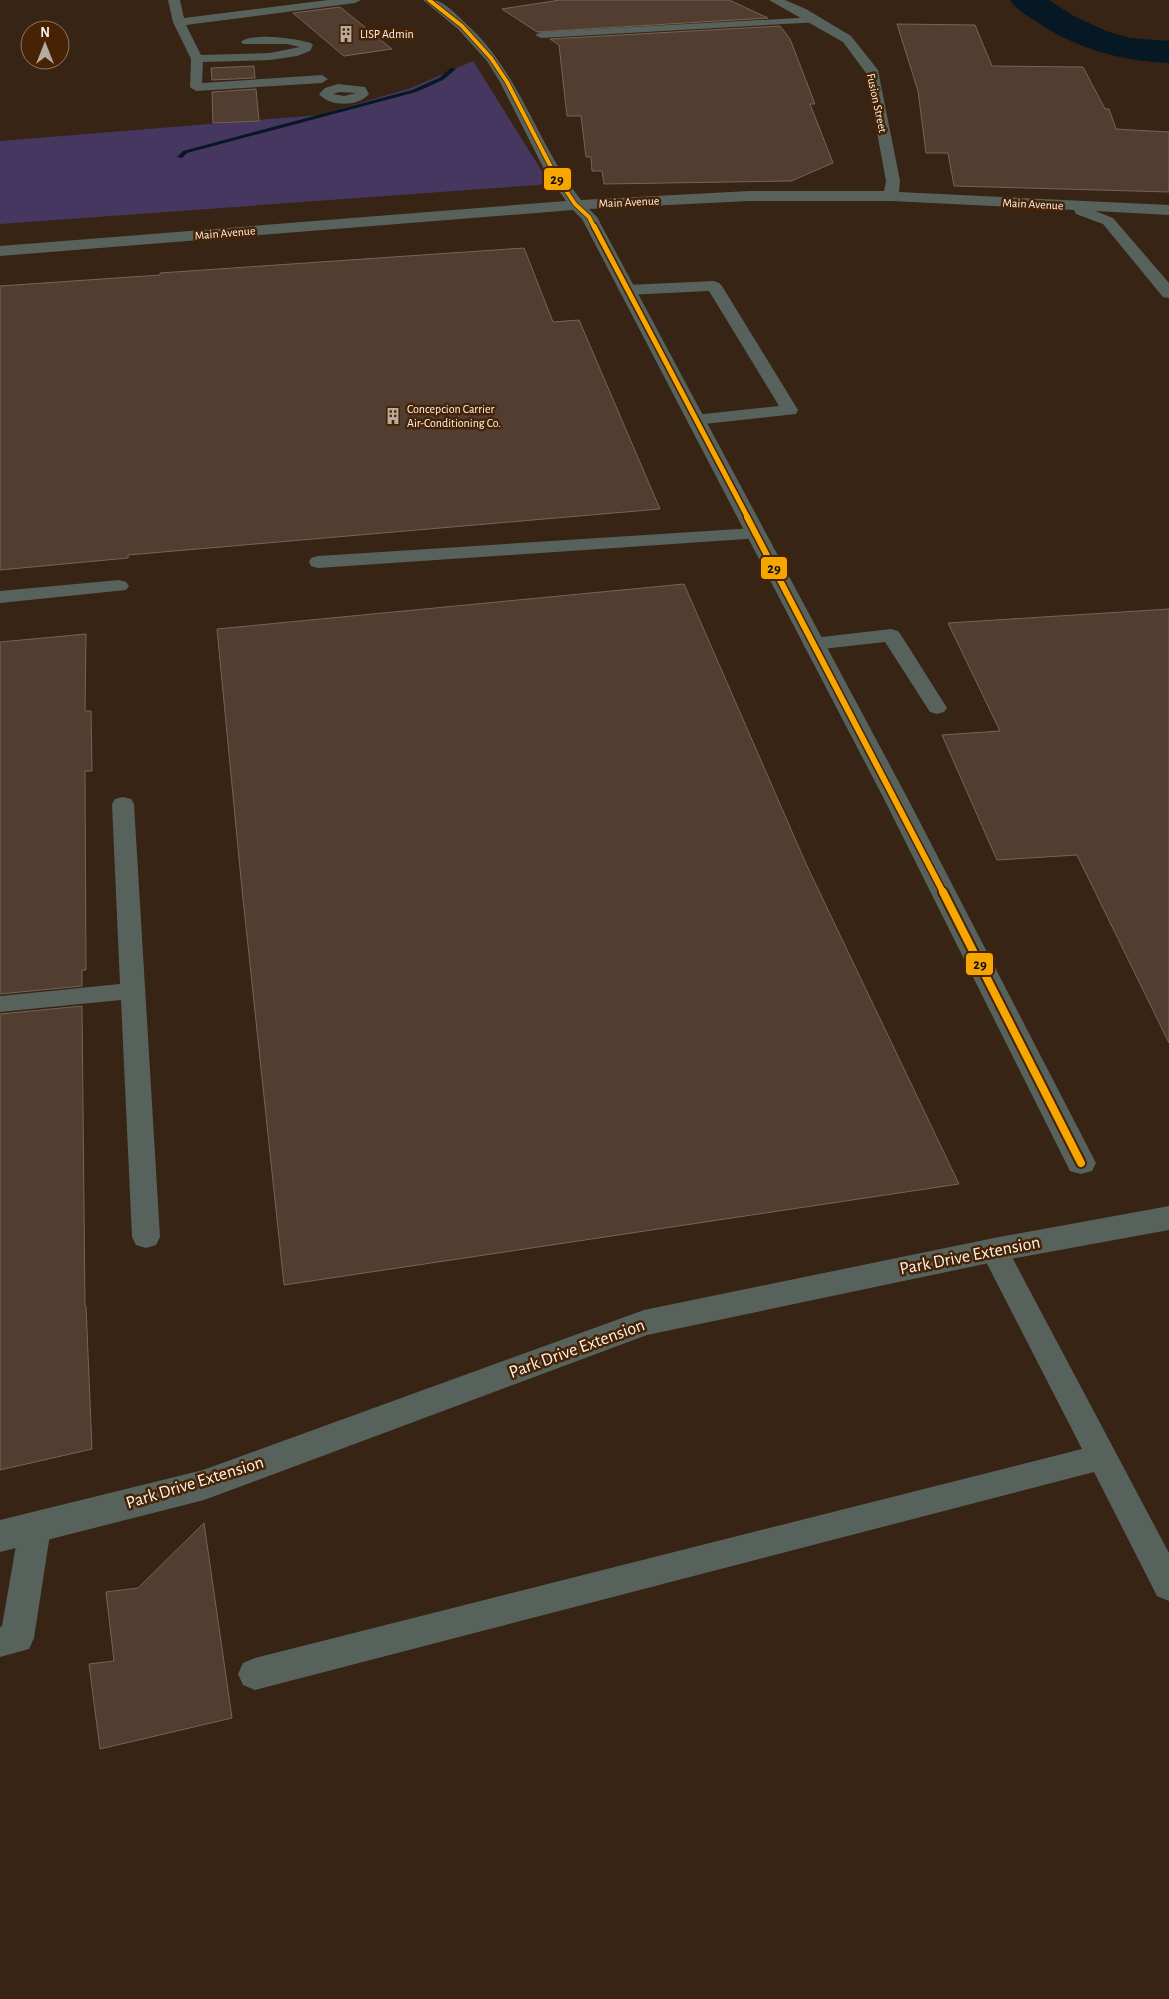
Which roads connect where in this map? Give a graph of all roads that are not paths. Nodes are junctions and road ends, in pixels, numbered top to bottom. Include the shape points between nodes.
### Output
1 (174, 0) edge
2 (356, 0) edge
3 (428, 0) edge
4 (775, 0) edge
5 (816, 20) junction
6 (179, 22) junction
7 (243, 29) junction
8 (541, 35) dead end
9 (285, 56) junction
10 (251, 57) junction
11 (197, 60) junction
12 (322, 79) junction
13 (332, 89) dead end
14 (892, 196) junction
15 (575, 205) junction
16 (1068, 206) junction
17 (1169, 210) edge
18 (0, 251) edge
19 (627, 290) junction
20 (1169, 293) edge
21 (695, 420) junction
22 (754, 534) junction
23 (318, 562) dead end
24 (119, 586) dead end
25 (0, 597) edge
26 (813, 644) junction
27 (937, 708) dead end
28 (123, 804) dead end
29 (132, 992) junction
30 (0, 1004) edge
31 (1081, 1163) dead end
32 (1169, 1218) edge
33 (146, 1237) dead end
34 (994, 1250) junction
35 (1102, 1457) junction
36 (35, 1528) junction
37 (0, 1536) edge
38 (1169, 1586) edge
39 (0, 1642) edge
40 (256, 1674) dead end

1 - 6 lane
2 - 7 lane
3 - 15 street via 477,40 506,80 561,186
4 - 5 street, Fusion Street
5 - 8 lane
5 - 14 street, Fusion Street via 847,39 873,73 893,181
6 - 7 lane
6 - 11 lane
7 - 9 lane via 307,45 300,53
7 - 10 lane
9 - 10 lane
9 - 12 lane
10 - 11 lane
11 - 12 lane via 196,87
12 - 13 lane
14 - 15 street, Main Avenue via 749,196
14 - 16 street, Main Avenue
15 - 18 street, Main Avenue
15 - 19 street via 589,217
16 - 17 street, Main Avenue
16 - 20 street via 1108,221
19 - 21 street
19 - 21 lane via 714,286 790,410
21 - 22 street
22 - 23 lane
22 - 26 street
24 - 25 lane
26 - 27 lane via 892,635
26 - 31 street via 896,798
28 - 29 lane
29 - 30 lane
29 - 33 lane
32 - 34 street, Park Drive Extension
34 - 35 lane
34 - 36 street, Park Drive Extension via 644,1324 204,1485
35 - 38 lane
35 - 40 lane
36 - 37 street, Park Drive Extension
36 - 39 lane via 17,1638

